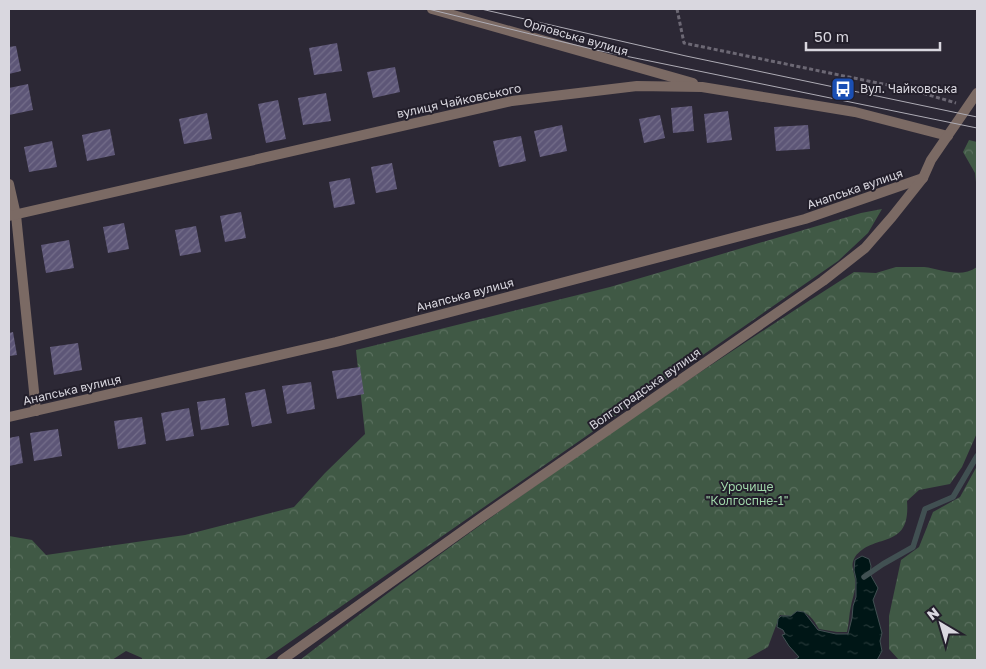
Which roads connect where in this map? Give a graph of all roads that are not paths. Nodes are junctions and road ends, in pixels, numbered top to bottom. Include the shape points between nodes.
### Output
1 (432, 9) edge
2 (712, 89) junction
3 (977, 93) edge
4 (948, 136) junction
5 (923, 178) junction
6 (9, 184) edge
7 (12, 216) edge
8 (36, 411) junction
9 (9, 416) edge
10 (282, 660) edge

1 - 2 street, Орловська вулиця
2 - 4 street, вулиця Чайковського via 856,112
2 - 7 street, вулиця Чайковського via 637,86 512,101
3 - 4 street, Волгоградська вулиця
4 - 5 street, Волгоградська вулиця
5 - 8 street, Анапська вулиця via 795,222 336,342
5 - 10 street, Волгоградська вулиця via 865,248 823,281
6 - 7 street
7 - 8 street
8 - 9 street, Анапська вулиця

